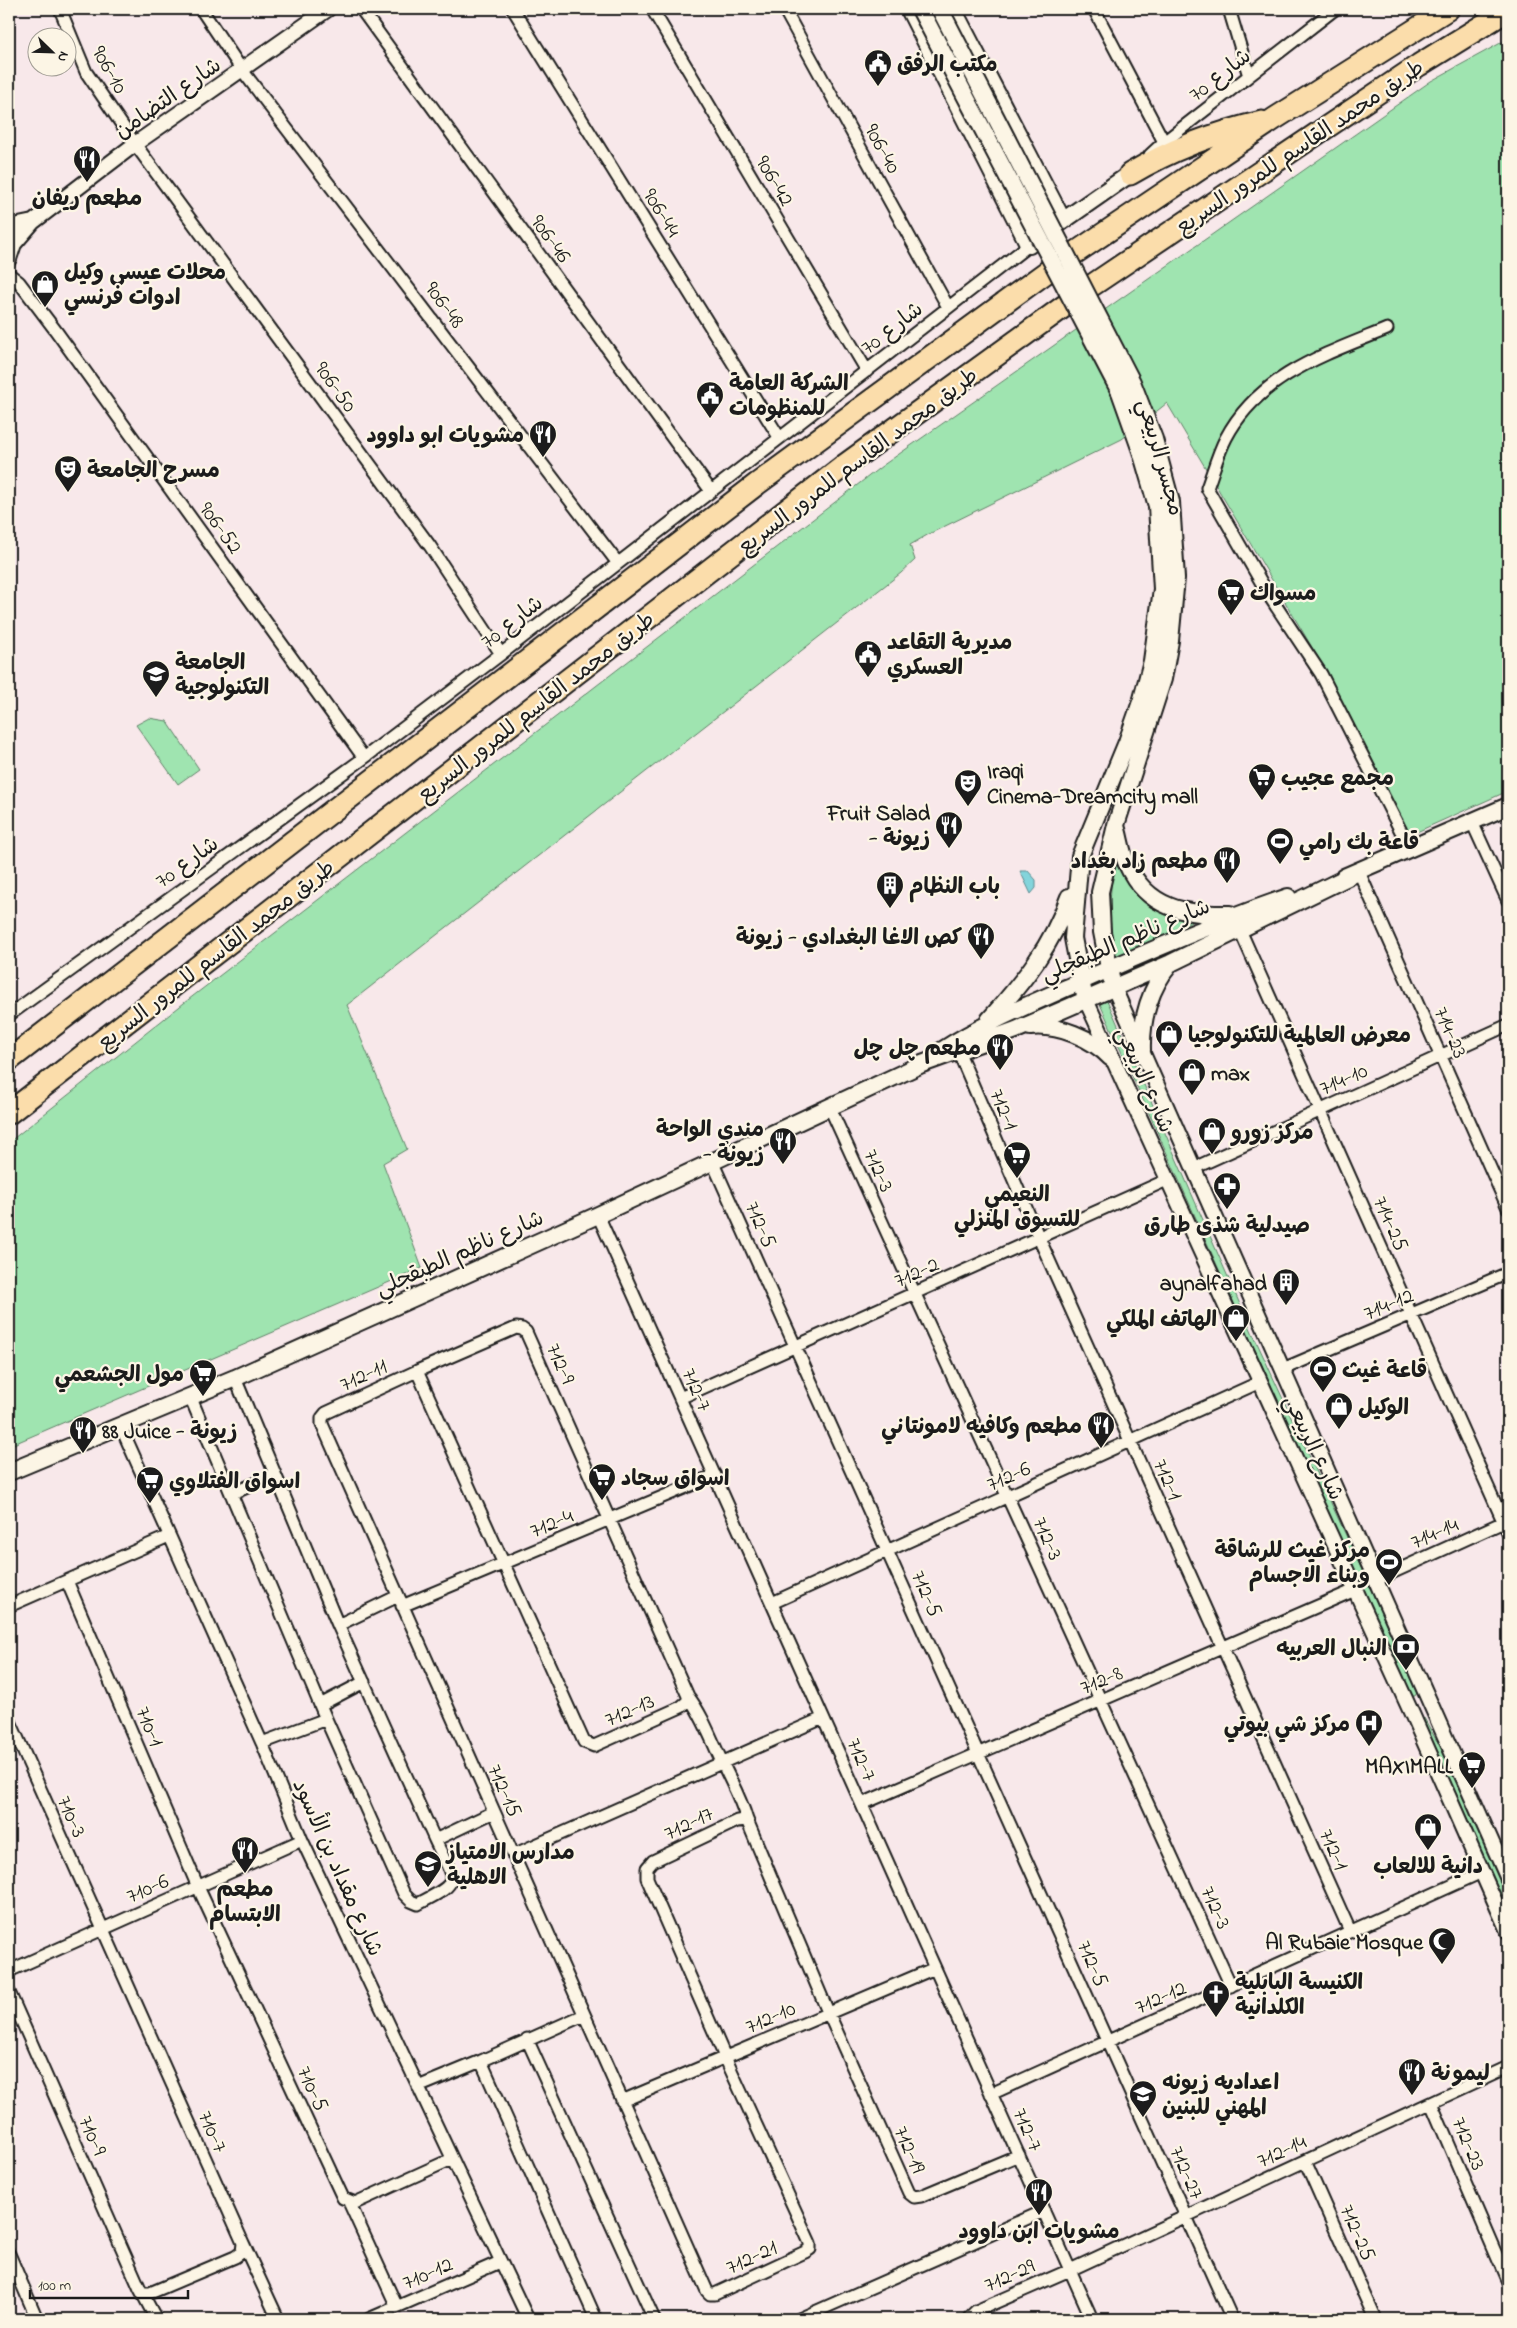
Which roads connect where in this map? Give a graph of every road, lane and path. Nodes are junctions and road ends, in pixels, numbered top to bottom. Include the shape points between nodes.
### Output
1 (60, 9) edge
2 (201, 9) edge
3 (328, 9) edge
4 (361, 9) edge
5 (513, 9) edge
6 (652, 9) edge
7 (784, 9) edge
8 (909, 9) edge
9 (920, 9) edge
10 (940, 9) edge
11 (953, 9) edge
12 (1094, 9) edge
13 (1229, 9) edge
14 (1335, 9) edge
15 (1448, 9) edge
16 (1508, 10) edge
17 (1508, 16) edge
18 (1419, 65) junction
19 (242, 70) junction
20 (1249, 76) junction
21 (1274, 120) junction
22 (1164, 142) junction
23 (135, 144) junction
24 (1130, 174) junction
25 (33, 222) junction
26 (9, 227) edge
27 (1032, 243) joint
28 (1075, 253) dead end
29 (9, 259) edge
30 (1048, 271) dead end
31 (9, 274) edge
32 (1091, 286) dead end
33 (1066, 305) dead end
34 (948, 307) junction
35 (1387, 329) dead end
36 (867, 371) junction
37 (779, 437) junction
38 (711, 491) junction
39 (1164, 504) junction
40 (617, 562) junction
41 (501, 654) junction
42 (364, 758) junction
43 (1508, 806) edge
44 (1472, 822) junction
45 (1116, 825) junction
46 (1410, 849) junction
47 (1080, 856) junction
48 (1356, 873) junction
49 (1508, 901) edge
50 (1239, 922) junction
51 (1171, 963) junction
52 (1108, 969) junction
53 (1080, 982) junction
54 (1114, 988) junction
55 (1086, 1000) junction
56 (9, 1015) edge
57 (984, 1025) junction
58 (1508, 1025) edge
59 (1016, 1030) junction
60 (956, 1047) junction
61 (1142, 1050) junction
62 (1441, 1056) junction
63 (1111, 1058) junction
64 (9, 1060) edge
65 (830, 1108) junction
66 (1320, 1110) junction
67 (9, 1113) edge
68 (712, 1161) junction
69 (1194, 1168) junction
70 (1167, 1180) junction
71 (1508, 1208) edge
72 (598, 1215) junction
73 (1039, 1238) junction
74 (1508, 1273) edge
75 (915, 1293) junction
76 (1411, 1314) junction
77 (795, 1347) junction
78 (1283, 1369) junction
79 (417, 1371) junction
80 (235, 1378) junction
81 (1260, 1382) junction
82 (190, 1396) junction
83 (680, 1398) junction
84 (121, 1427) junction
85 (1130, 1441) junction
86 (9, 1472) edge
87 (714, 1475) junction
88 (276, 1476) junction
89 (231, 1494) junction
90 (1008, 1497) junction
91 (609, 1519) junction
92 (1507, 1525) edge
93 (169, 1536) junction
94 (887, 1551) junction
95 (502, 1564) junction
96 (67, 1580) junction
97 (1376, 1580) junction
98 (1355, 1590) junction
99 (400, 1601) junction
100 (772, 1603) junction
101 (9, 1606) edge
102 (338, 1625) junction
103 (1223, 1648) junction
104 (364, 1682) junction
105 (688, 1696) junction
106 (1100, 1700) junction
107 (320, 1706) junction
108 (1432, 1706) junction
109 (1412, 1714) junction
110 (823, 1718) junction
111 (9, 1719) edge
112 (326, 1719) junction
113 (262, 1743) junction
114 (978, 1754) junction
115 (722, 1763) junction
116 (862, 1804) junction
117 (494, 1812) junction
118 (747, 1820) junction
119 (302, 1840) junction
120 (435, 1840) junction
121 (513, 1855) junction
122 (1505, 1864) edge
123 (1482, 1872) junction
124 (1508, 1879) edge
125 (198, 1887) junction
126 (101, 1930) junction
127 (1350, 1931) junction
128 (1508, 1931) edge
129 (935, 1968) junction
130 (9, 1971) edge
131 (1231, 1986) junction
132 (9, 1992) edge
133 (828, 2012) junction
134 (584, 2015) junction
135 (528, 2039) junction
136 (1107, 2042) junction
137 (725, 2057) junction
138 (481, 2061) junction
139 (1508, 2067) edge
140 (418, 2087) junction
141 (991, 2094) junction
142 (622, 2101) junction
143 (1431, 2103) junction
144 (1019, 2155) junction
145 (452, 2159) junction
146 (1305, 2161) junction
147 (349, 2202) junction
148 (1044, 2211) junction
149 (1186, 2216) junction
150 (243, 2243) junction
151 (9, 2254) edge
152 (500, 2262) junction
153 (1070, 2270) junction
154 (1508, 2282) edge
155 (143, 2293) junction
156 (396, 2307) junction
157 (37, 2319) edge
158 (156, 2319) edge
159 (278, 2319) edge
160 (369, 2319) edge
161 (528, 2319) edge
162 (596, 2319) edge
163 (654, 2319) edge
164 (799, 2319) edge
165 (968, 2319) edge
166 (1092, 2319) edge
167 (1232, 2319) edge
168 (1376, 2319) edge

1 - 23 street, 906-10 via 86,72
2 - 19 street, 906-48
3 - 19 street, شارع التضامن
4 - 38 street, 906-46
5 - 37 street, 906-44
6 - 36 street, 906-42
7 - 34 street, 906-40
8 - 27 main road
9 - 39 main road, مجسر الربيعي, bridge via 1120,392
10 - 39 main road, مجسر الربيعي, bridge via 1132,382 1154,439
11 - 24 main road via 1060,223
12 - 22 street
13 - 20 street
14 - 20 street, شارع 70
15 - 21 highway, طريق محمد القاسم للمرور السريع
16 - 18 highway, طريق محمد القاسم للمرور السريع
17 - 18 highway
18 - 32 highway, طريق محمد القاسم للمرور السريع
19 - 23 street, شارع التضامن
19 - 40 street, 906-48
20 - 22 street, شارع 70
21 - 24 highway via 1200,139
21 - 28 highway, طريق محمد القاسم للمرور السريع
22 - 24 street, شارع 70
23 - 25 street, شارع التضامن
23 - 41 street, 906-50 via 430,546
25 - 26 street, شارع التضامن
25 - 29 street, شارع التضامن via 14,244
27 - 34 street, شارع 70
30 - 64 highway, طريق محمد القاسم للمرور السريع via 757,484
31 - 42 street, 906-52 via 19,282 62,339
33 - 67 highway, طريق محمد القاسم للمرور السريع via 844,465
34 - 36 street, شارع 70
35 - 46 street via 1319,356 1273,381 1247,408 1226,438 1208,488 1268,594 1321,674
36 - 37 street, شارع 70
37 - 38 street, شارع 70
38 - 40 street, شارع 70
39 - 45 main road, مجسر الربيعي via 1176,578 1170,641 1151,720
39 - 47 main road, مجسر الربيعي via 1162,589 1152,661 1127,742
40 - 41 street, شارع 70
41 - 42 street, شارع 70
42 - 56 street, شارع 70
43 - 44 main road, شارع ناظم الطبقجلي
44 - 46 main road, شارع ناظم الطبقجلي
44 - 49 street
45 - 50 main road via 1126,863 1136,880 1165,906
45 - 52 main road, مجسر الربيعي via 1100,892
46 - 48 main road, شارع ناظم الطبقجلي
47 - 53 main road, مجسر الربيعي via 1073,938
47 - 57 main road via 1069,898 1046,948 1031,972
48 - 50 main road, شارع ناظم الطبقجلي
48 - 62 street, 714-23
50 - 51 main road, شارع ناظم الطبقجلي
50 - 52 main road, شارع ناظم الطبقجلي
50 - 66 street, 714-25
51 - 54 main road, شارع ناظم الطبقجلي
51 - 61 main road via 1149,1002 1141,1032
52 - 53 main road, شارع ناظم الطبقجلي
52 - 54 main road, شارع الربيعي
53 - 55 main road, شارع الربيعي
53 - 57 main road, شارع ناظم الطبقجلي
54 - 55 main road, شارع ناظم الطبقجلي
54 - 61 street, شارع الربيعي
55 - 59 main road, شارع ناظم الطبقجلي
55 - 63 street, شارع الربيعي
57 - 60 main road, شارع ناظم الطبقجلي
58 - 62 street, 714-10
59 - 60 main road, شارع ناظم الطبقجلي
59 - 63 main road via 1041,1026 1058,1029 1097,1046
60 - 65 main road, شارع ناظم الطبقجلي
60 - 73 street, 712-1
61 - 69 street, شارع الربيعي
62 - 66 street, 714-10
62 - 71 street, 714-23
63 - 70 street, شارع الربيعي
65 - 68 main road, شارع ناظم الطبقجلي
65 - 75 street, 712-3
66 - 69 street, 714-10
66 - 76 street, 714-25
68 - 72 main road, شارع ناظم الطبقجلي
68 - 77 street, 712-5
69 - 78 street, شارع الربيعي
70 - 73 street, 712-2
70 - 81 street, شارع الربيعي
72 - 80 main road, شارع ناظم الطبقجلي
72 - 83 street, 712-7
73 - 75 street, 712-2
73 - 85 street, 712-1
74 - 76 street, 714-12
75 - 77 street, 712-2
75 - 90 street, 712-3
76 - 78 street, 714-12
76 - 92 street, 714-25
77 - 83 street, 712-2
77 - 94 street, 712-5
78 - 97 street, شارع الربيعي
79 - 91 street, 712-9 via 522,1328
79 - 95 street, 712-11
79 - 99 street, 712-11 via 322,1418
80 - 82 main road, شارع ناظم الطبقجلي
80 - 88 street
81 - 85 street, 712-6
81 - 98 street, شارع الربيعي
82 - 84 main road, شارع ناظم الطبقجلي
82 - 89 street
83 - 87 street, 712-7
84 - 86 main road, شارع ناظم الطبقجلي
84 - 93 street, شارع مقداد بن الأسود
85 - 90 street, 712-6
85 - 103 street, 712-1
87 - 91 street, 712-4
87 - 100 street, 712-7
88 - 89 street
88 - 102 street
89 - 107 street
90 - 94 street, 712-6
90 - 106 street, 712-3
91 - 95 street, 712-4
91 - 105 street
92 - 97 street, 714-14
93 - 96 street
93 - 113 street, شارع مقداد بن الأسود
94 - 100 street, 712-6
94 - 114 street, 712-5
95 - 99 street, 712-4
95 - 105 street, 712-13 via 584,1742 589,1746 685,1705
96 - 101 street
96 - 125 street, 710-1
97 - 108 street, شارع الربيعي
98 - 103 street, 712-8
98 - 109 street, شارع الربيعي
99 - 102 street, 712-4
99 - 117 street, 712-15
100 - 110 street, 712-7
102 - 104 street
103 - 106 street, 712-8
103 - 127 street, 712-1
104 - 107 street
104 - 120 street
105 - 115 street via 700,1711
106 - 114 street, 712-8
106 - 131 street, 712-3
107 - 112 street
108 - 109 street
108 - 122 street, شارع الربيعي
109 - 123 street, شارع الربيعي
110 - 115 street
110 - 116 street, 712-7
111 - 126 street, 710-3
112 - 113 street
112 - 120 street via 404,1894 418,1904 448,1888 451,1882 452,1875
113 - 119 street, شارع مقداد بن الأسود
114 - 116 street, 712-8
114 - 136 street, 712-5
115 - 118 street via 737,1790
115 - 121 street
116 - 129 street, 712-7
117 - 120 street
117 - 121 street, 712-15
118 - 133 street, 712-17
118 - 137 street, 712-17 via 733,1823 653,1861 647,1868 647,1878
119 - 125 street, 710-6
119 - 140 street, شارع مقداد بن الأسود
121 - 134 street, 712-15
122 - 124 street, شارع الربيعي
123 - 127 street, 712-12
123 - 128 street, شارع الربيعي
125 - 126 street, 710-6
125 - 147 street, 710-5 via 343,2198
126 - 130 street, 710-6
126 - 150 street, 710-7
127 - 131 street, 712-12
129 - 133 street, 712-10
129 - 141 street, 712-7
131 - 136 street, 712-12
132 - 155 street, 710-9
133 - 137 street, 712-10
133 - 144 street, 712-19 via 909,2193 914,2197
134 - 135 street
134 - 142 street, 712-15
135 - 138 street
135 - 163 street
136 - 141 street, 712-12
136 - 149 street, 712-27
137 - 142 street, 712-10
137 - 142 street, 712-21 via 810,2248 715,2294 707,2291
138 - 140 street
138 - 162 street
139 - 143 street, 712-14
140 - 145 street, شارع مقداد بن الأسود
141 - 144 street, 712-7
143 - 146 street, 712-14
143 - 154 street, 712-23
144 - 148 street, 712-7
145 - 147 street via 356,2203
145 - 152 street, شارع مقداد بن الأسود
146 - 149 street, 712-14
146 - 168 street, 712-25
147 - 156 street, 710-5
148 - 153 street, 712-7
148 - 164 street
149 - 153 street, 712-14
149 - 167 street, 712-27
150 - 155 street via 242,2252 236,2257 150,2293
150 - 159 street, 710-7
151 - 157 street
152 - 156 street, 710-12
152 - 161 street, شارع مقداد بن الأسود
153 - 165 street, 712-29 via 976,2311
153 - 166 street, 712-7
155 - 158 street, 710-9
156 - 160 street, 710-12

